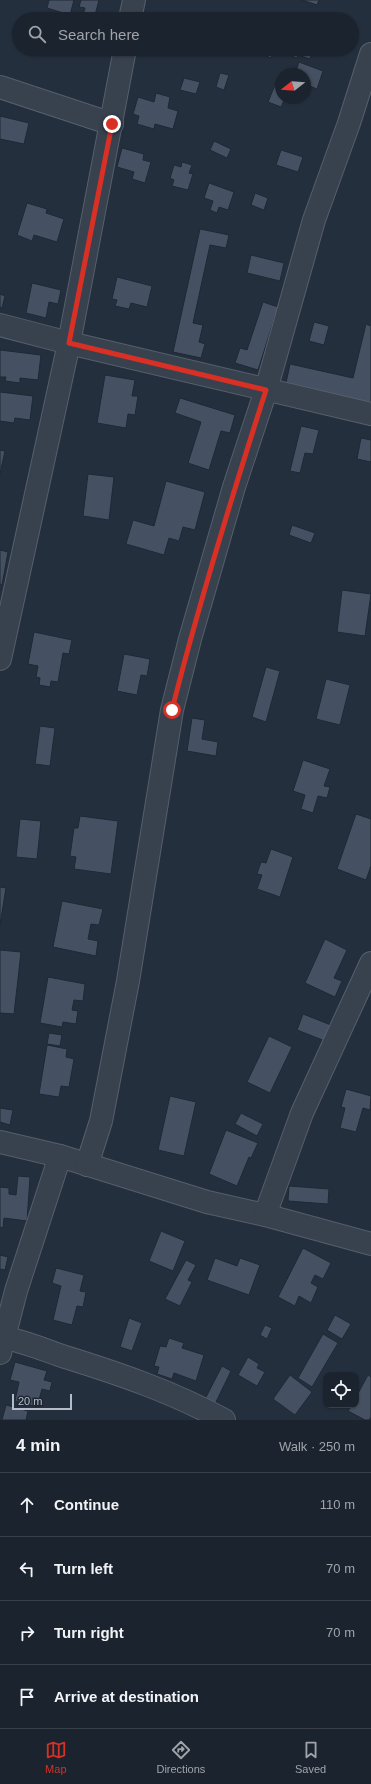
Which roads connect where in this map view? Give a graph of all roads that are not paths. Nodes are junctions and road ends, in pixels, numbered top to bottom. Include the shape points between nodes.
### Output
1 (134, 0) edge
2 (131, 12) edge
3 (371, 54) edge
4 (124, 56) edge
5 (0, 87) edge
6 (112, 124) junction
7 (0, 325) edge
8 (69, 343) junction
9 (266, 390) junction
10 (371, 414) edge
11 (0, 659) edge
12 (371, 963) edge
13 (0, 1142) edge
14 (60, 1156) junction
15 (87, 1165) junction
16 (265, 1215) junction
17 (371, 1244) edge
18 (1, 1342) edge
19 (224, 1420) edge

1 - 2 street
3 - 9 street via 314,220
4 - 6 street
5 - 6 street
6 - 8 street
7 - 8 street
8 - 9 street
8 - 11 street
9 - 10 street
9 - 15 street via 234,487 172,710 128,981 101,1121
12 - 16 street via 302,1113
13 - 14 street
14 - 15 street
14 - 18 street
15 - 16 street via 207,1202
16 - 17 street
18 - 19 street via 152,1386

